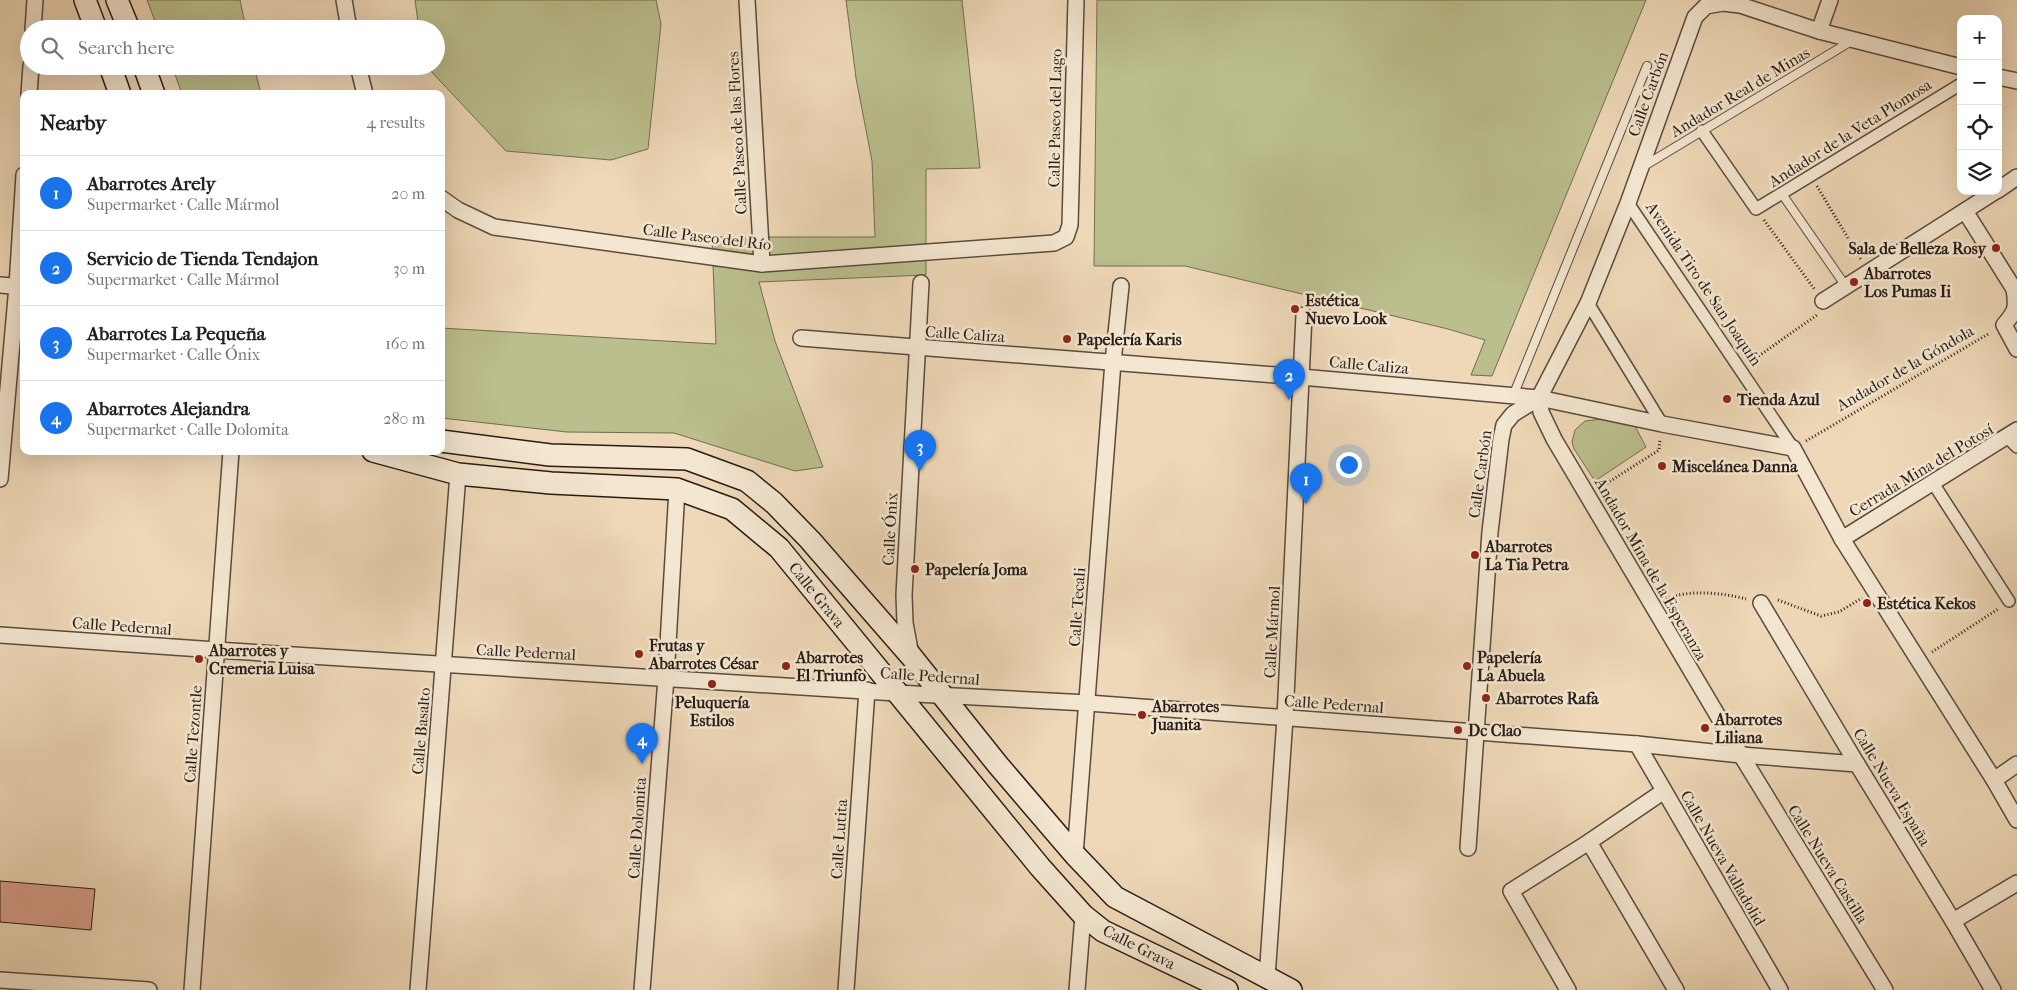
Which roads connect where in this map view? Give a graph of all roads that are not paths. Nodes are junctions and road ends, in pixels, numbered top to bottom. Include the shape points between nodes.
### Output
1 (35, 0) edge
2 (85, 0) edge
3 (117, 0) edge
4 (344, 0) edge
5 (747, 0) edge
6 (1076, 0) edge
7 (1830, 0) edge
8 (1741, 3) edge
9 (34, 20) edge
10 (93, 20) edge
11 (125, 20) edge
12 (347, 20) edge
13 (1819, 31) junction
14 (1854, 40) junction
15 (1647, 66) dead end
16 (1957, 66) edge
17 (30, 75) edge
18 (113, 75) edge
19 (147, 75) edge
20 (360, 75) edge
21 (2002, 77) edge
22 (2017, 81) edge
23 (1957, 86) edge
24 (29, 90) edge
25 (119, 90) edge
26 (153, 90) edge
27 (364, 90) edge
28 (1702, 131) junction
29 (1640, 168) junction
30 (2017, 177) edge
31 (2002, 187) edge
32 (1782, 194) junction
33 (1989, 195) edge
34 (445, 201) edge
35 (1628, 203) junction
36 (1965, 211) junction
37 (1066, 237) joint
38 (762, 264) junction
39 (922, 283) dead end
40 (0, 285) edge
41 (1845, 285) junction
42 (20, 286) edge
43 (1121, 286) dead end
44 (1822, 301) road end
45 (1588, 303) junction
46 (1304, 315) dead end
47 (801, 338) dead end
48 (918, 348) junction
49 (2017, 350) edge
50 (1113, 362) junction
51 (1301, 376) junction
52 (1513, 396) junction
53 (1539, 398) junction
54 (1662, 424) junction
55 (2014, 438) edge
56 (445, 442) edge
57 (1793, 448) junction
58 (231, 455) edge
59 (388, 455) edge
60 (458, 474) junction
61 (0, 479) edge
62 (1933, 483) junction
63 (677, 489) junction
64 (1842, 539) junction
65 (2010, 601) road end
66 (1761, 603) dead end
67 (0, 635) edge
68 (216, 650) junction
69 (911, 656) junction
70 (444, 664) junction
71 (666, 678) junction
72 (867, 690) junction
73 (896, 693) junction
74 (941, 695) junction
75 (1088, 703) junction
76 (1285, 718) junction
77 (1476, 732) junction
78 (1637, 744) junction
79 (1741, 756) junction
80 (1857, 764) junction
81 (2017, 764) edge
82 (1994, 780) junction
83 (1664, 791) junction
84 (2017, 820) edge
85 (1589, 842) junction
86 (1468, 848) dead end
87 (1075, 855) junction
88 (2017, 883) edge
89 (1083, 915) junction
90 (1954, 921) junction
91 (1267, 978) junction
92 (0, 980) edge
93 (60, 987) edge
94 (149, 990) edge
95 (192, 990) edge
96 (418, 990) edge
97 (642, 990) edge
98 (846, 990) edge
99 (1077, 990) edge
100 (1227, 990) edge
101 (1291, 990) edge
102 (1568, 990) edge
103 (1676, 990) edge
104 (1780, 990) edge
105 (1885, 990) edge
106 (1993, 990) edge

1 - 9 street
2 - 10 main road
3 - 11 main road
4 - 12 street
5 - 38 street, Calle Paseo de las Flores
6 - 37 street, Calle Paseo del Lago via 1070,225
7 - 13 street
8 - 13 street
8 - 29 street, Calle Carbón via 1706,6 1694,17
13 - 14 street
14 - 16 street
14 - 28 lane, Andador Real de Minas
15 - 52 lane
17 - 24 street
18 - 25 main road
19 - 26 main road
20 - 27 street
21 - 22 street
23 - 32 street, Andador de la Veta Plomosa
28 - 29 lane, Andador Real de Minas
28 - 32 street, Andador de la Veta Plomosa via 1756,209
29 - 35 street, Calle Carbón
30 - 31 street
32 - 41 lane
33 - 36 street
34 - 38 street, Calle Paseo del Río via 494,226
35 - 45 street, Calle Carbón
35 - 57 street, Avenida Tiro de San Joaquín
36 - 41 street
36 - 49 street via 2014,290 2016,312 2004,325
37 - 38 street, Calle Paseo del Río via 1054,243
39 - 48 street, Calle Ónix
40 - 42 street
41 - 44 street
42 - 61 street
43 - 50 street, Calle Tecali
45 - 53 street, Calle Carbón
45 - 54 street
46 - 51 street, Calle Mármol
47 - 48 street, Calle Caliza
48 - 50 street, Calle Caliza
48 - 69 street, Calle Ónix via 904,595
50 - 51 street, Calle Caliza
50 - 75 street, Calle Tecali
51 - 52 street, Calle Caliza
51 - 76 street, Calle Mármol
52 - 53 street, Calle Caliza
53 - 54 street, Calle Caliza
53 - 77 street, Calle Carbón via 1513,414 1504,425 1500,439
53 - 79 street, Andador Mina de la Esperanza via 1546,425
54 - 57 street, Calle Caliza
55 - 62 street, Cerrada Mina del Potosí
56 - 69 main road, Calle Grava via 550,455 687,458 747,481 810,540
57 - 64 street, Avenida Tiro de San Joaquín
58 - 68 street, Calle Tezontle
59 - 60 main road, Calle Grava
60 - 63 main road, Calle Grava
60 - 70 street, Calle Basalto
62 - 64 street, Cerrada Mina del Potosí
62 - 65 street
63 - 71 street, Calle Dolomita
63 - 73 main road, Calle Grava via 732,509 779,548
64 - 82 street, Avenida Tiro de San Joaquín
66 - 80 street, Calle Nueva España
67 - 68 street, Calle Pedernal
68 - 70 street, Calle Pedernal
68 - 95 street, Calle Tezontle
69 - 74 main road, Calle Grava
70 - 71 street, Calle Pedernal
70 - 96 street, Calle Basalto
71 - 72 street, Calle Pedernal
71 - 97 street, Calle Dolomita
72 - 73 street, Calle Pedernal
72 - 98 street, Calle Lutita
73 - 74 street, Calle Pedernal
73 - 89 main road, Calle Grava
74 - 75 street, Calle Pedernal
74 - 87 main road, Calle Grava
75 - 76 street, Calle Pedernal
75 - 87 street, Calle Tecali
76 - 77 street, Calle Pedernal
76 - 91 street, Calle Mármol
77 - 78 street, Calle Pedernal
77 - 86 street, Calle Carbón
78 - 79 street, Calle Pedernal
78 - 83 street, Calle Nueva Valladolid
79 - 80 street, Calle Pedernal
79 - 105 street, Calle Nueva Castilla
80 - 90 street, Calle Nueva España
81 - 82 street
82 - 84 street, Avenida Tiro de San Joaquín
83 - 85 street
83 - 104 street, Calle Nueva Valladolid
85 - 102 street via 1511,891
85 - 103 street
87 - 91 main road, Calle Grava via 1115,897
88 - 90 street
89 - 99 street
89 - 100 main road, Calle Grava via 1103,931
90 - 106 street, Calle Nueva España
91 - 101 main road, Calle Grava
92 - 93 street
93 - 94 street

